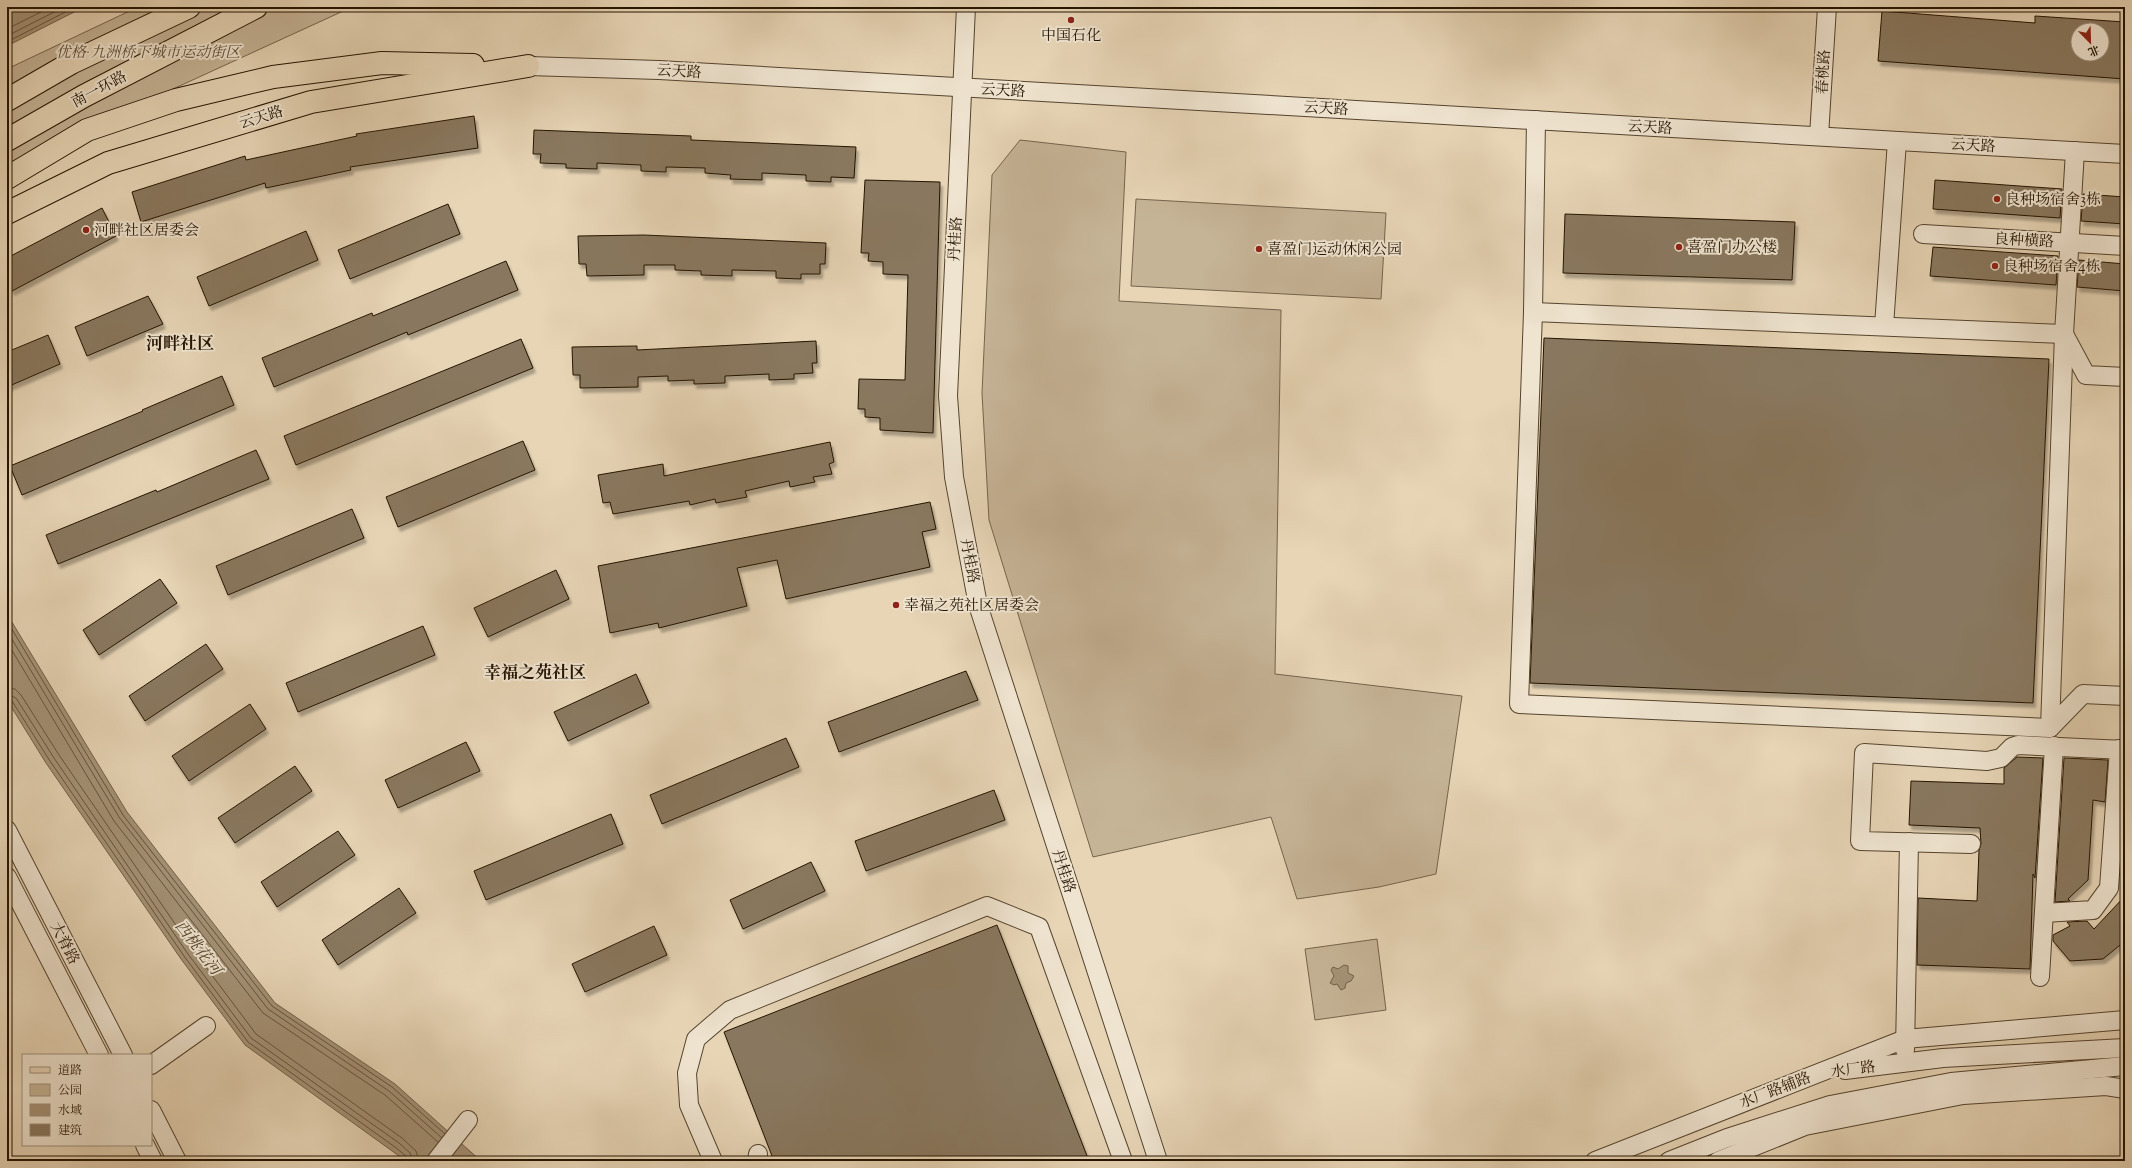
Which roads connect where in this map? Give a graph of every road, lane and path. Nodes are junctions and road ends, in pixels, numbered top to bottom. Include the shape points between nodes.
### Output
1 (189, 7) edge
2 (256, 7) edge
3 (966, 7) edge
4 (1827, 7) edge
5 (71, 63) junction
6 (528, 66) junction
7 (962, 87) junction
8 (7, 89) edge
9 (84, 96) junction
10 (7, 100) edge
11 (1536, 120) junction
12 (1819, 136) junction
13 (7, 140) edge
14 (1897, 141) junction
15 (7, 147) edge
16 (2074, 151) junction
17 (2125, 154) edge
18 (7, 178) edge
19 (7, 213) edge
20 (1923, 234) dead end
21 (2069, 242) junction
22 (2125, 246) edge
23 (1533, 312) junction
24 (1884, 326) junction
25 (2064, 334) junction
26 (2125, 377) edge
27 (2125, 696) edge
28 (2050, 728) junction
29 (2054, 746) junction
30 (2122, 750) edge
31 (7, 830) edge
32 (1909, 842) junction
33 (1971, 844) dead end
34 (7, 877) edge
35 (2044, 913) junction
36 (2040, 977) dead end
37 (2125, 1020) edge
38 (206, 1026) dead end
39 (1905, 1039) junction
40 (2125, 1048) edge
41 (98, 1054) edge
42 (122, 1054) edge
43 (1904, 1062) junction
44 (152, 1064) edge
45 (2125, 1066) edge
46 (2125, 1089) edge
47 (152, 1112) edge
48 (468, 1120) dead end
49 (146, 1146) edge
50 (153, 1161) edge
51 (177, 1161) edge
52 (436, 1161) edge
53 (714, 1161) edge
54 (1124, 1161) edge
55 (1158, 1161) edge
56 (1596, 1161) edge
57 (1669, 1161) edge
58 (1718, 1161) edge

1 - 5 main road
2 - 9 main road, 南一环路
3 - 7 street, 丹桂路
4 - 12 street, 春桃路
5 - 8 main road
5 - 10 main road
6 - 7 street, 云天路 via 659,70
6 - 18 main road, 云天路 via 382,63 273,77 176,100 87,130
6 - 19 main road, 云天路 via 311,102 108,163
7 - 11 street, 云天路
7 - 55 street, 丹桂路 via 948,396 954,477 978,604
9 - 13 main road, 南一环路
9 - 15 main road
11 - 12 street, 云天路
11 - 23 street
12 - 14 street, 云天路
14 - 16 street, 云天路
14 - 24 street
16 - 17 street, 云天路
16 - 21 street
20 - 21 street, 良种横路
21 - 22 street, 良种横路
21 - 25 street
23 - 24 street
23 - 28 street via 1519,704
24 - 25 street
25 - 26 street via 2086,375
25 - 28 street
27 - 28 street via 2083,694
29 - 30 street
29 - 32 street via 2018,744 2001,758 1987,761 1864,753 1860,841
29 - 35 street
30 - 35 street via 2109,888 2093,910
31 - 42 street, 大脊路
32 - 33 street
32 - 39 street
34 - 41 street, 大脊路
35 - 36 street
37 - 39 street, 水厂路辅路
38 - 44 street
39 - 43 street
39 - 56 street, 水厂路辅路
40 - 43 street, 水厂路
43 - 56 street, 水厂路 via 1825,1072
45 - 57 street, 水厂路 via 1951,1082 1830,1105 1727,1138
46 - 58 street via 2106,1086 1963,1095 1805,1126
47 - 51 street
48 - 52 street
49 - 50 street
53 - 54 street via 689,1105 687,1072 696,1039 730,1010 987,906 1039,927

